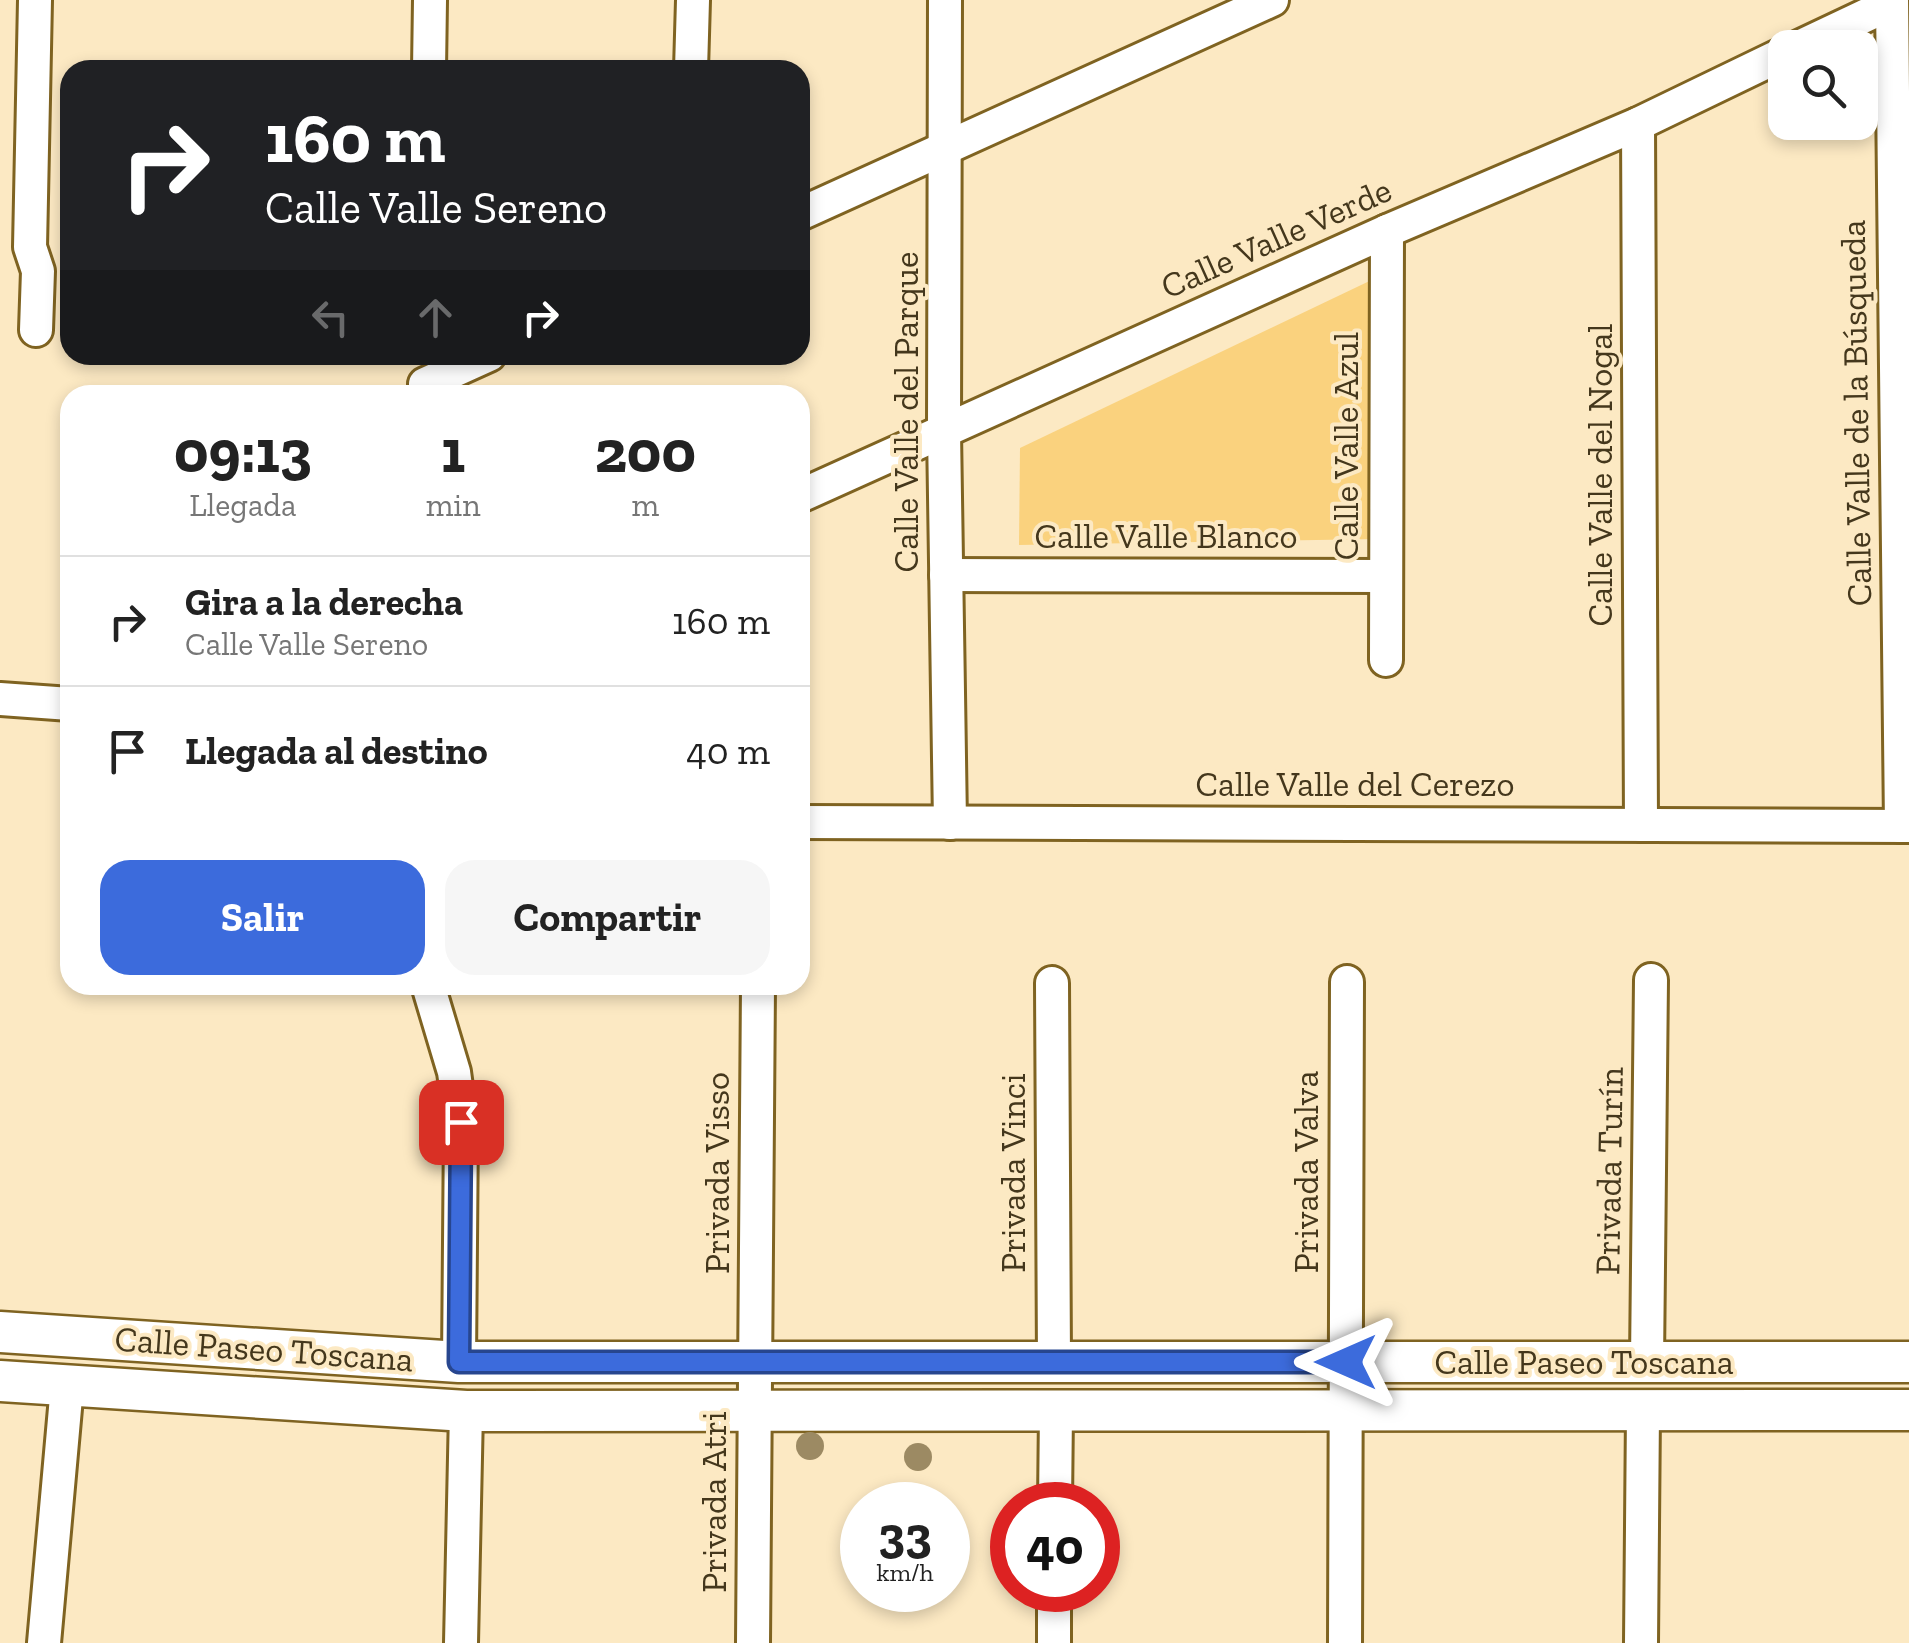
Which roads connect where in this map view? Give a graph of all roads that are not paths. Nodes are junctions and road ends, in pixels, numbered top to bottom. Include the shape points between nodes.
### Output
1 (36, 0) edge
2 (430, 0) edge
3 (693, 0) edge
4 (945, 0) edge
5 (1272, 0) edge
6 (1892, 1) edge
7 (1833, 30) edge
8 (1901, 52) edge
9 (429, 60) edge
10 (691, 60) edge
11 (1768, 61) edge
12 (1638, 124) junction
13 (945, 148) junction
14 (810, 209) edge
15 (1387, 232) junction
16 (15, 246) edge
17 (1902, 311) edge
18 (36, 330) dead end
19 (461, 365) edge
20 (425, 378) edge
21 (944, 431) junction
22 (810, 491) edge
23 (1904, 566) edge
24 (946, 575) junction
25 (1386, 576) junction
26 (1386, 660) dead end
27 (0, 699) edge
28 (60, 703) edge
29 (810, 822) edge
30 (950, 823) junction
31 (1642, 825) junction
32 (1905, 826) edge
33 (1651, 980) dead end
34 (1347, 982) dead end
35 (1052, 983) dead end
36 (431, 995) edge
37 (758, 995) edge
38 (0, 1332) edge
39 (459, 1362) junction
40 (755, 1362) junction
41 (1054, 1362) junction
42 (1346, 1362) junction
43 (1647, 1362) junction
44 (1909, 1362) edge
45 (0, 1382) edge
46 (67, 1386) junction
47 (755, 1410) junction
48 (1056, 1410) junction
49 (1345, 1410) junction
50 (1643, 1410) junction
51 (1909, 1410) edge
52 (466, 1411) junction
53 (1055, 1482) edge
54 (1054, 1612) edge
55 (44, 1643) edge
56 (461, 1643) edge
57 (753, 1643) edge
58 (1054, 1643) edge
59 (1345, 1643) edge
60 (1641, 1643) edge

1 - 16 street
2 - 9 street
3 - 10 street
4 - 13 street, Calle Valle del Parque
5 - 13 street
6 - 7 street
6 - 8 street, Calle Valle de la Búsqueda
8 - 17 street, Calle Valle de la Búsqueda
11 - 12 street, Calle Valle Verde
12 - 15 street, Calle Valle Verde
12 - 31 street, Calle Valle del Nogal
13 - 14 street
13 - 21 street, Calle Valle del Parque
15 - 21 street, Calle Valle Verde
15 - 25 street, Calle Valle Azul
16 - 18 street via 38,271
17 - 23 street, Calle Valle de la Búsqueda
19 - 20 street
21 - 22 street, Calle Valle Verde
21 - 24 street, Calle Valle del Parque
23 - 32 street, Calle Valle de la Búsqueda
24 - 25 street, Calle Valle Blanco
24 - 30 street, Calle Valle del Parque
25 - 26 street, Calle Valle Azul
27 - 28 street
29 - 30 street, Calle Valle del Cerezo
30 - 31 street, Calle Valle del Cerezo
31 - 32 street, Calle Valle del Cerezo
33 - 43 street, Privada Turín
34 - 42 street, Privada Valva
35 - 41 street, Privada Vinci
36 - 39 street via 461,1122
37 - 40 street, Privada Visso
38 - 39 street, Calle Paseo Toscana
39 - 40 street, Calle Paseo Toscana
40 - 41 street, Calle Paseo Toscana
40 - 47 street, Privada Atri
41 - 42 street, Calle Paseo Toscana
42 - 43 street, Calle Paseo Toscana
42 - 49 street, Privada Valva
43 - 44 street, Calle Paseo Toscana
45 - 46 street, Calle Paseo Toscana
46 - 52 street, Calle Paseo Toscana
46 - 55 street
47 - 48 street, Calle Paseo Toscana
47 - 52 street, Calle Paseo Toscana
47 - 57 street, Privada Atri
48 - 49 street, Calle Paseo Toscana
48 - 53 street
49 - 50 street, Calle Paseo Toscana
49 - 59 street, Privada Valva
50 - 51 street, Calle Paseo Toscana
50 - 60 street
52 - 56 street
54 - 58 street

